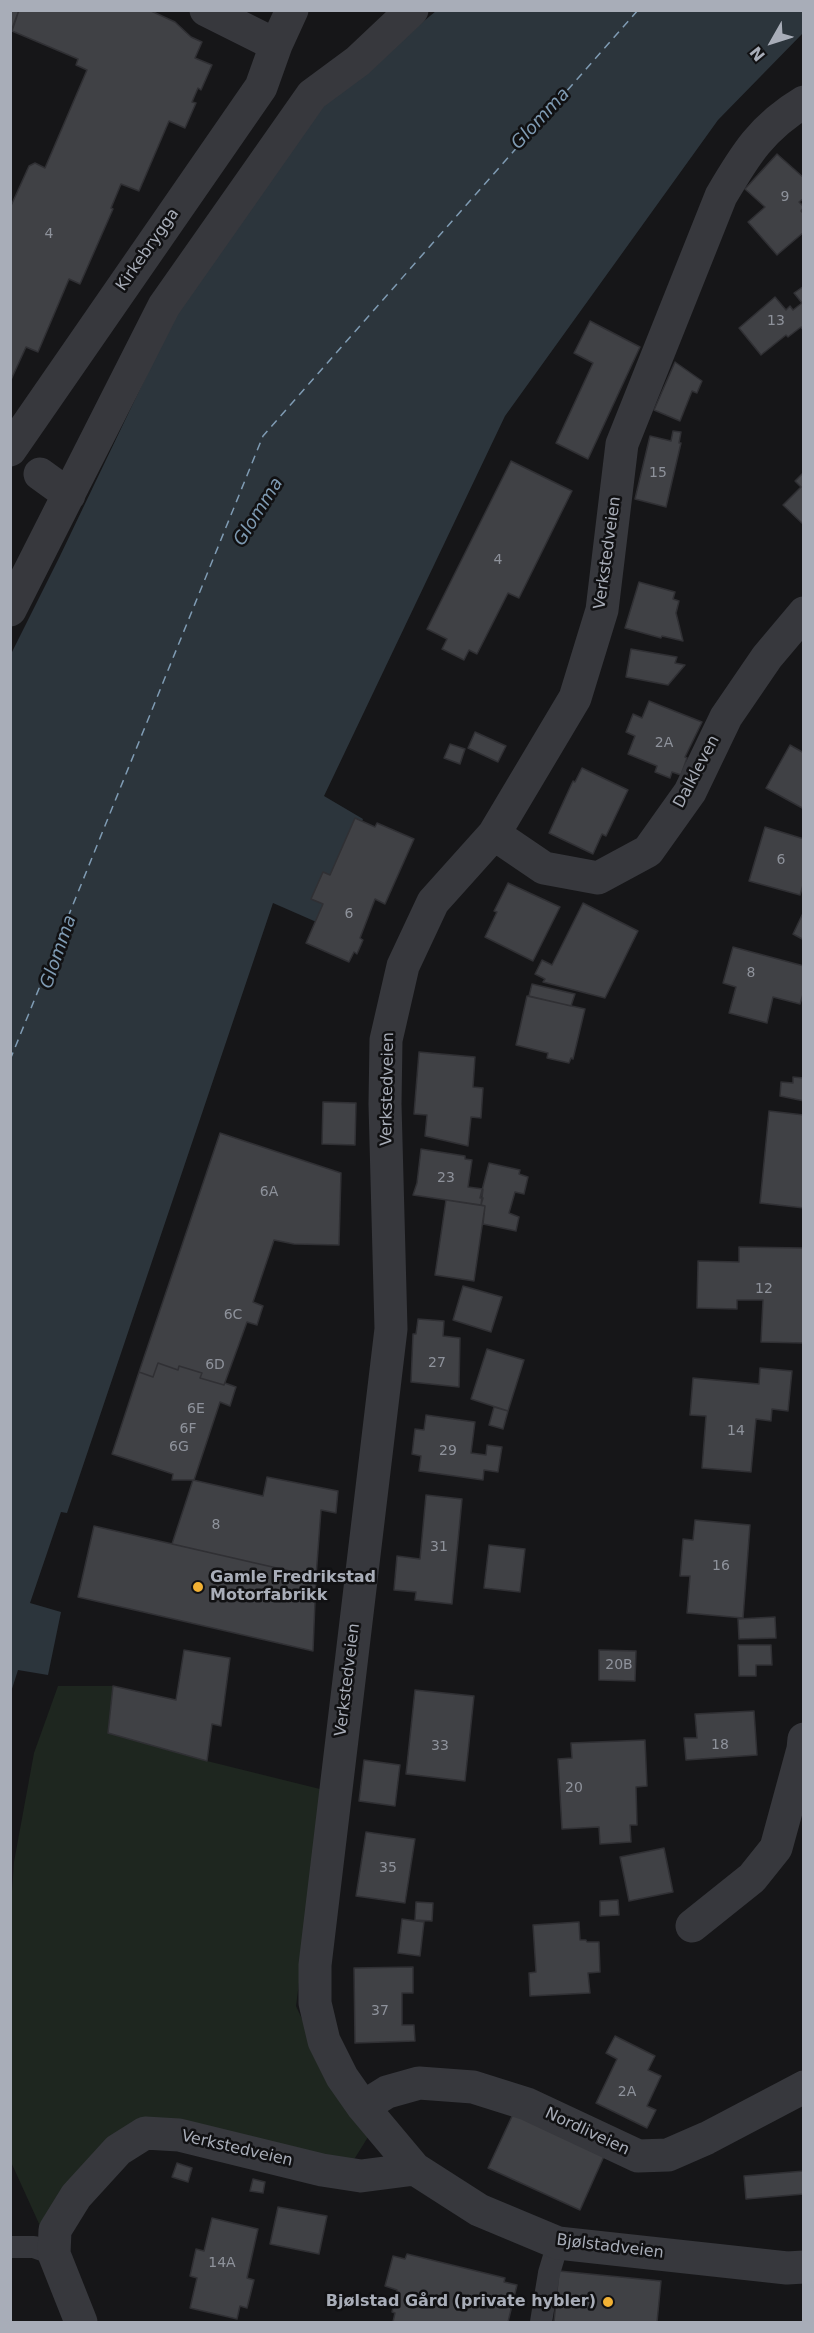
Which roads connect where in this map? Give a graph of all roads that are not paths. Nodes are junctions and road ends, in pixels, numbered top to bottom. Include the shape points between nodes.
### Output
1 (206, 10) edge
2 (292, 10) edge
3 (412, 10) edge
4 (276, 45) junction
5 (804, 102) edge
6 (10, 450) edge
7 (40, 474) dead end
8 (69, 495) junction
9 (10, 610) edge
10 (804, 613) edge
11 (494, 834) junction
12 (804, 1739) edge
13 (692, 1926) dead end
14 (315, 2003) joint
15 (804, 2087) edge
16 (363, 2107) junction
17 (415, 2169) junction
18 (558, 2243) junction
19 (10, 2247) edge
20 (54, 2254) junction
21 (804, 2267) edge
22 (81, 2322) edge
23 (541, 2322) edge

1 - 4 street
2 - 4 street, Kirkebrygga
3 - 8 street via 358,61 312,95 268,141 164,306
4 - 6 street, Kirkebrygga via 261,87
5 - 11 street, Verkstedveien via 761,134 720,196 622,444 602,610 575,698
7 - 8 street
8 - 9 street
10 - 11 street, Dalkleven via 767,657 726,717 690,792 648,851 598,878 544,868
11 - 14 street, Verkstedveien via 433,902 403,966 386,1040 391,1329 315,1965
12 - 13 street via 776,1848 752,1878
14 - 16 street, Bjølstadveien via 324,2041
15 - 16 street, Nordliveien via 668,2156 638,2156 527,2104 473,2087 419,2083 387,2092
16 - 17 street, Bjølstadveien
17 - 18 street, Bjølstadveien via 479,2210
17 - 20 street, Verkstedveien via 361,2176 179,2135 145,2133 118,2151 76,2196 55,2230
18 - 21 street, Bjølstadveien
18 - 23 lane
19 - 20 lane via 34,2247
20 - 22 street, Verkstedveien

